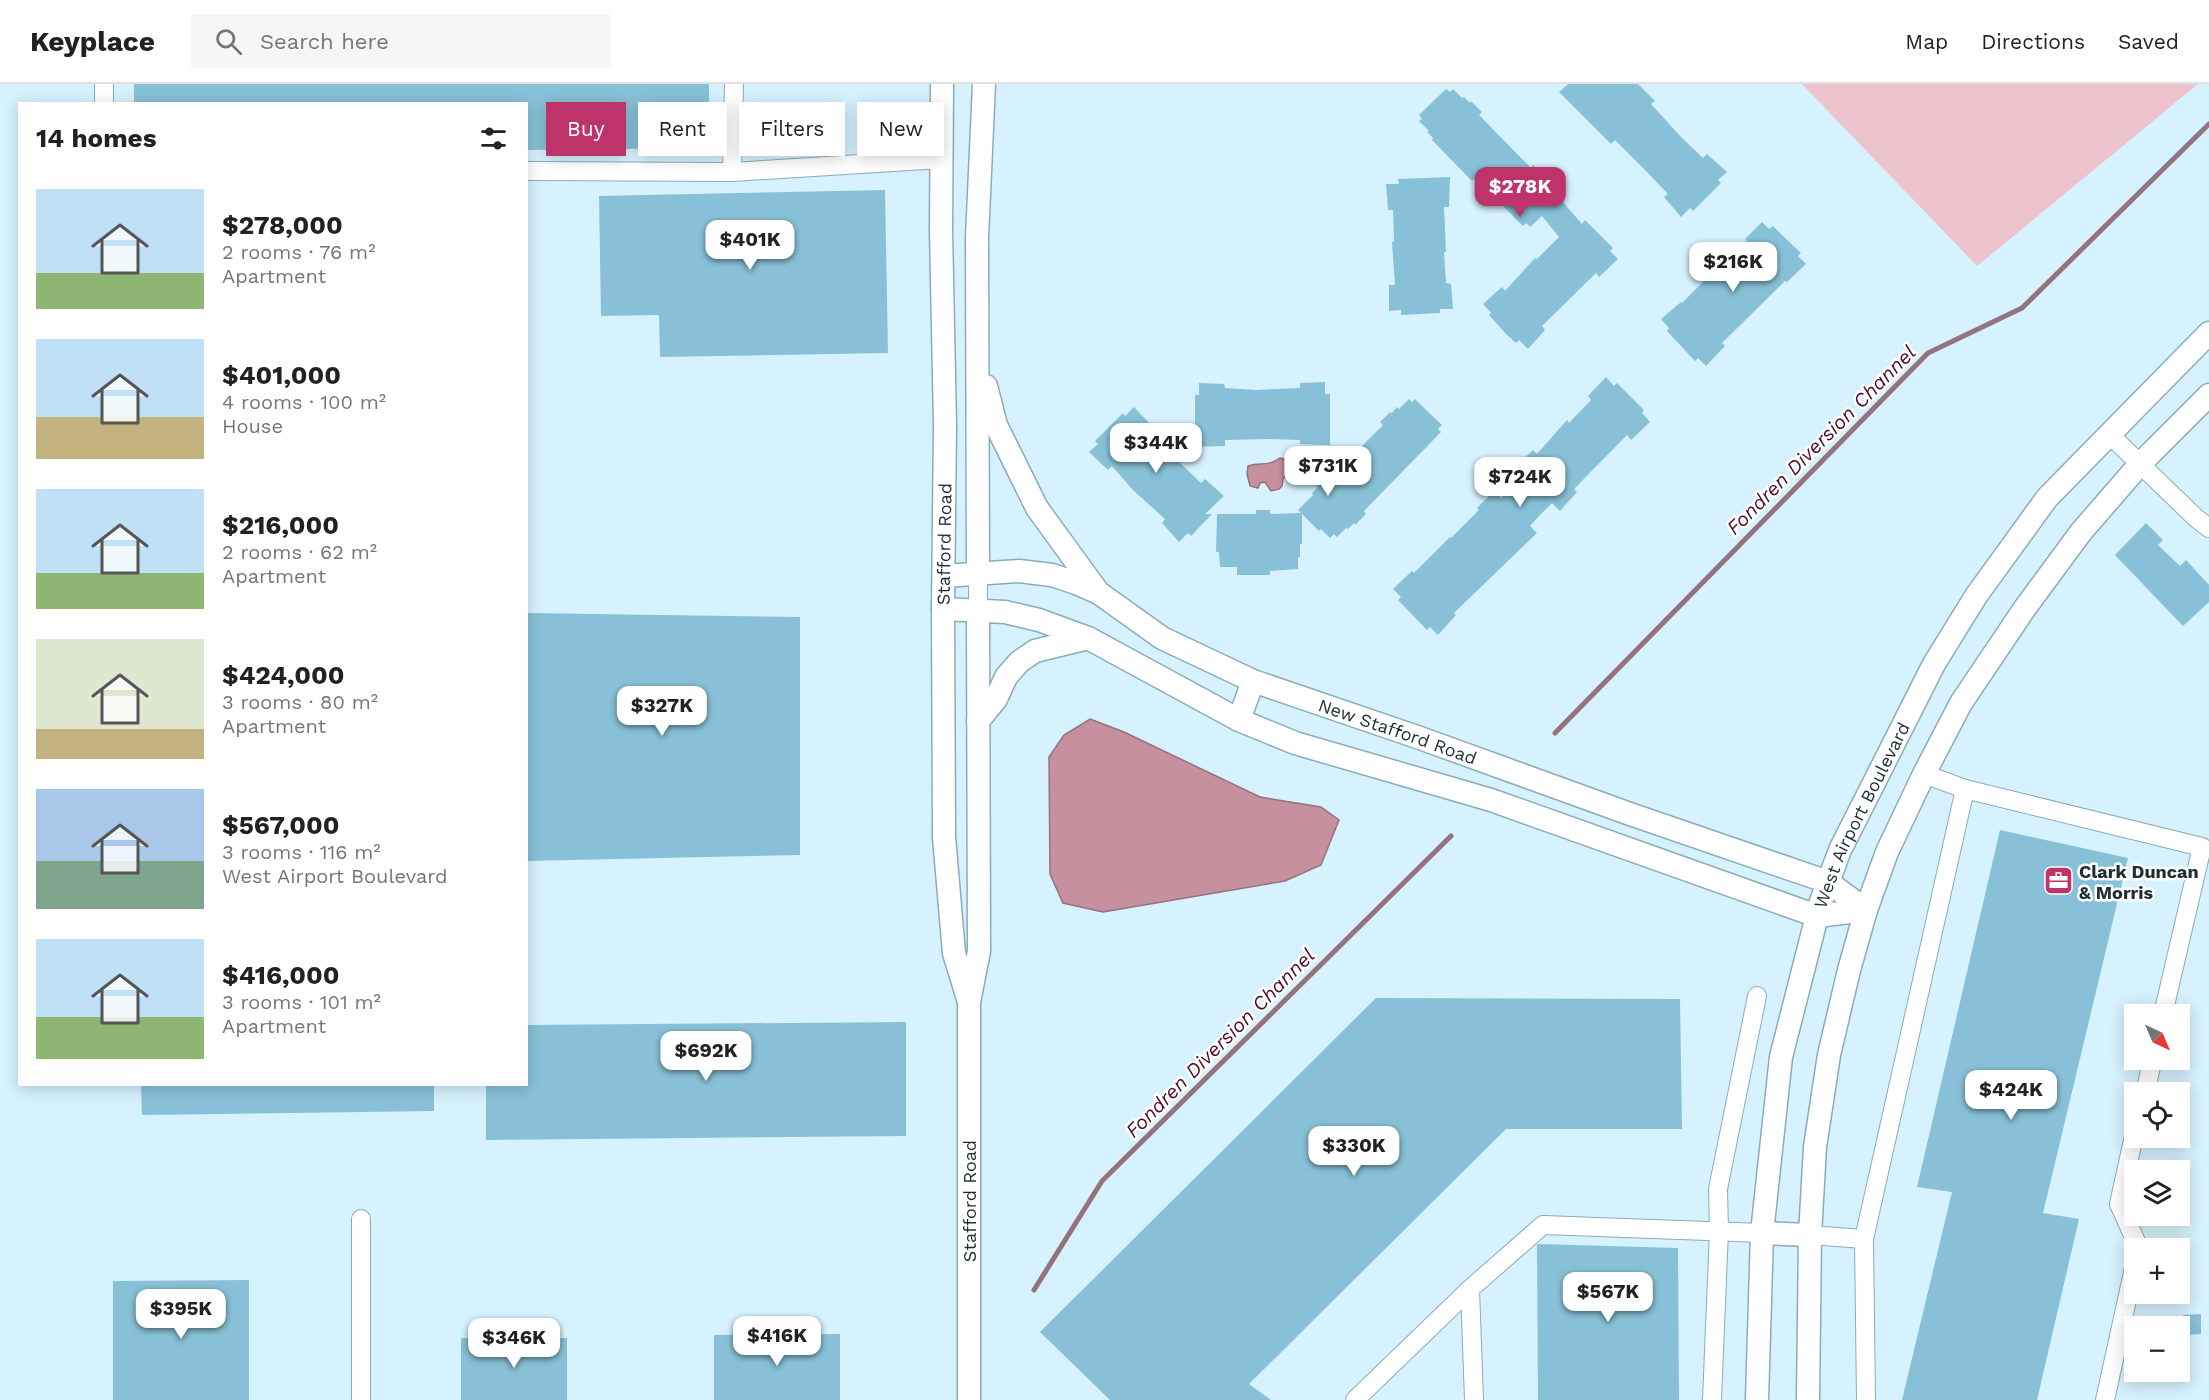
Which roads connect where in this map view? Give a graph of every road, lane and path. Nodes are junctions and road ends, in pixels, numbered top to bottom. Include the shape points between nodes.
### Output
1 (104, 84) edge
2 (734, 84) edge
3 (942, 84) edge
4 (984, 84) edge
5 (104, 102) edge
6 (941, 159) junction
7 (528, 171) edge
8 (732, 172) junction
9 (2209, 333) edge
10 (977, 350) junction
11 (2209, 395) edge
12 (2109, 434) junction
13 (2140, 464) junction
14 (2209, 528) edge
15 (978, 574) junction
16 (944, 576) junction
17 (1099, 593) junction
18 (943, 609) junction
19 (978, 611) junction
20 (1088, 638) junction
21 (1253, 681) junction
22 (1239, 720) junction
23 (978, 721) junction
24 (1924, 774) junction
25 (1965, 789) junction
26 (1828, 882) junction
27 (1866, 910) junction
28 (1817, 916) junction
29 (1757, 996) dead end
30 (969, 1002) junction
31 (2165, 1004) edge
32 (2131, 1148) edge
33 (361, 1219) dead end
34 (1719, 1232) junction
35 (1762, 1233) junction
36 (1810, 1235) junction
37 (2134, 1238) edge
38 (1864, 1239) junction
39 (1470, 1289) junction
40 (2126, 1304) edge
41 (361, 1400) edge
42 (969, 1400) edge
43 (1354, 1400) edge
44 (1474, 1400) edge
45 (1712, 1400) edge
46 (1757, 1400) edge
47 (1808, 1400) edge
48 (1866, 1400) edge
49 (2105, 1400) edge

1 - 5 street
2 - 8 street
3 - 6 main road, Stafford Road
4 - 10 main road, Stafford Road
6 - 8 street
6 - 16 main road, Stafford Road
7 - 8 street
9 - 12 main road, West Airport Boulevard
10 - 15 main road, Stafford Road
10 - 17 main road via 996,425 1019,475 1037,508
11 - 13 main road, West Airport Boulevard
12 - 13 street
12 - 26 main road, West Airport Boulevard via 2047,498 1976,596 1901,727 1839,850
13 - 14 street
13 - 24 main road, West Airport Boulevard via 2081,532 2025,608 1961,704
15 - 16 main road, New Stafford Road
15 - 17 main road, New Stafford Road via 1018,571 1052,575
15 - 19 street
16 - 18 main road, Stafford Road
17 - 21 main road, New Stafford Road via 1162,638
18 - 19 main road, New Stafford Road
18 - 30 main road, Stafford Road via 944,837 954,953
19 - 20 main road, New Stafford Road via 1039,620
19 - 23 main road, Stafford Road
20 - 22 main road, New Stafford Road
20 - 23 main road via 1035,651 1019,662
21 - 22 main road
21 - 26 main road, New Stafford Road
22 - 28 main road, New Stafford Road via 1295,743 1491,800
23 - 30 main road, Stafford Road via 979,951
24 - 25 street
24 - 27 main road, West Airport Boulevard via 1887,852
25 - 31 street via 2202,848
25 - 38 street
26 - 27 main road, New Stafford Road
26 - 28 main road, West Airport Boulevard
27 - 28 main road
27 - 36 main road, West Airport Boulevard via 1828,1055 1815,1146
28 - 35 main road, West Airport Boulevard via 1780,1057
29 - 34 street via 1718,1189
30 - 42 main road, Stafford Road
32 - 37 street via 2119,1204
33 - 41 street
34 - 35 street
34 - 39 street via 1543,1225
34 - 45 street
35 - 36 main road
35 - 46 main road, West Airport Boulevard
36 - 38 street
36 - 47 main road, West Airport Boulevard
38 - 48 street
39 - 43 street
39 - 44 street
40 - 49 street

